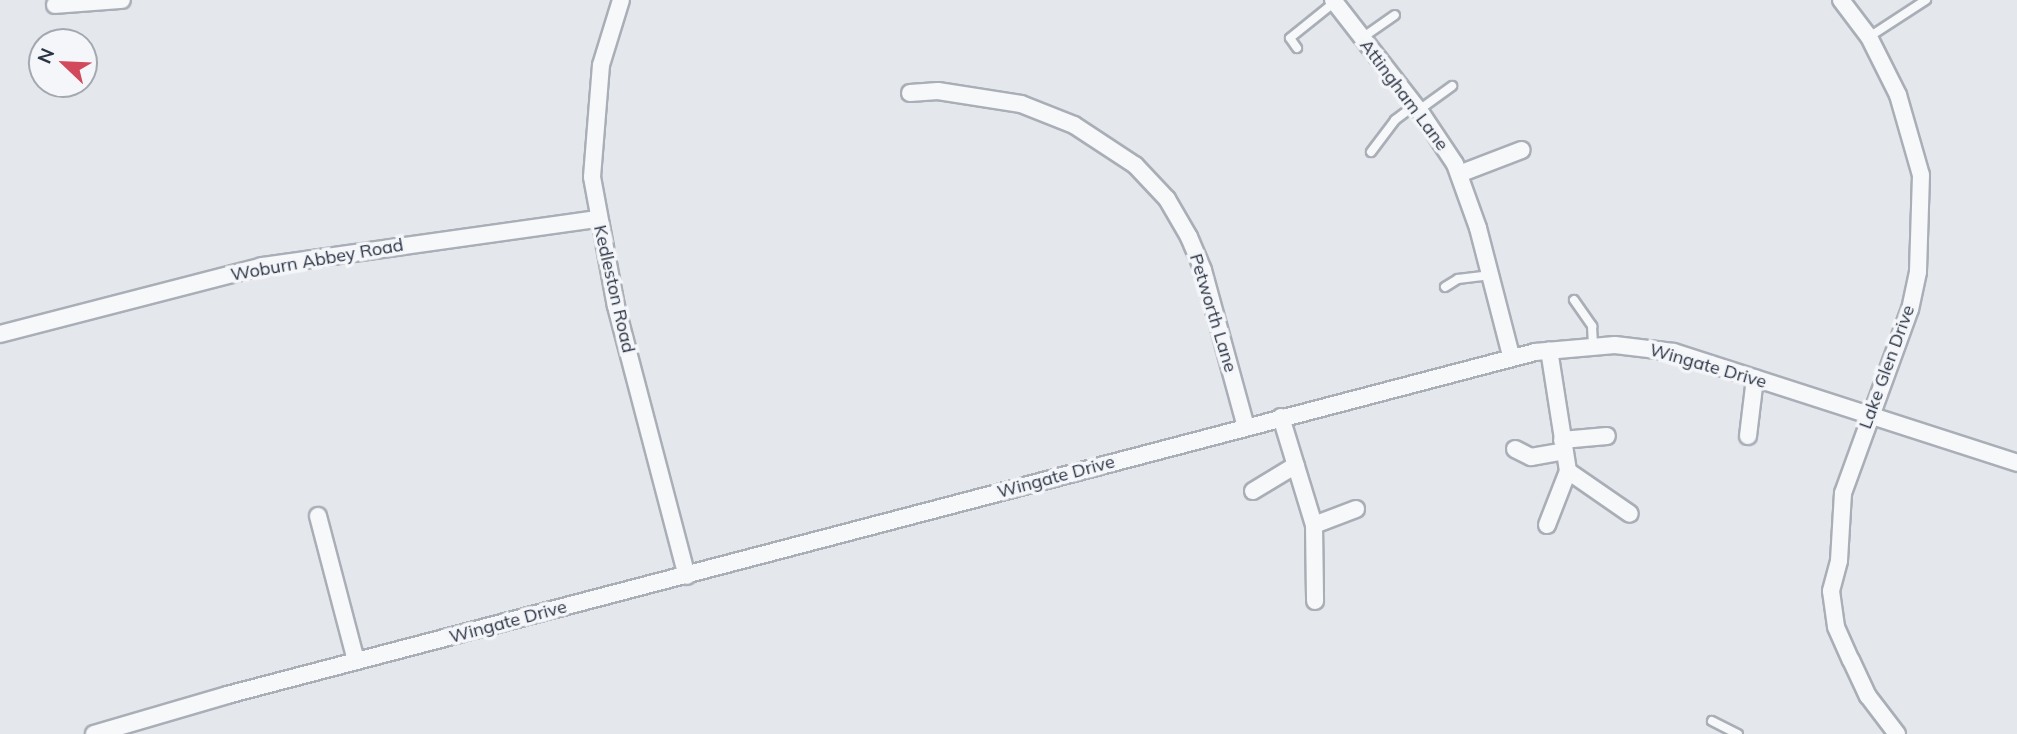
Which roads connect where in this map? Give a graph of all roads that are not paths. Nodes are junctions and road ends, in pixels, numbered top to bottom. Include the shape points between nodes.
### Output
1 (122, 0) edge
2 (621, 0) edge
3 (1841, 0) edge
4 (1926, 0) edge
5 (1334, 1) edge
6 (55, 5) dead end
7 (1395, 15) dead end
8 (1362, 37) junction
9 (1869, 37) junction
10 (1297, 48) dead end
11 (1452, 86) dead end
12 (910, 93) dead end
13 (1417, 107) junction
14 (1522, 150) dead end
15 (1371, 152) dead end
16 (1459, 174) junction
17 (597, 219) junction
18 (1491, 275) junction
19 (1445, 288) dead end
20 (1574, 300) dead end
21 (0, 334) edge
22 (1593, 346) junction
23 (1549, 350) junction
24 (1511, 356) junction
25 (1755, 378) junction
26 (1869, 415) junction
27 (1281, 417) junction
28 (1246, 426) junction
29 (1607, 436) dead end
30 (1748, 436) dead end
31 (1563, 445) junction
32 (1515, 449) dead end
33 (2017, 463) edge
34 (1296, 465) junction
35 (1568, 471) junction
36 (1253, 491) dead end
37 (1356, 509) dead end
38 (1630, 514) dead end
39 (318, 516) dead end
40 (1314, 524) junction
41 (1547, 525) dead end
42 (687, 576) junction
43 (1315, 601) dead end
44 (356, 661) junction
45 (1712, 721) dead end
46 (94, 734) edge
47 (1738, 734) edge
48 (1897, 734) edge

1 - 6 street
2 - 17 street, Kedleston Road via 601,65 594,120 592,177
3 - 9 street, Lake Glen Drive
4 - 9 lane
5 - 8 street, Attingham Lane
5 - 10 lane via 1290,38
7 - 8 lane
8 - 13 street, Attingham Lane
9 - 26 street, Lake Glen Drive via 1898,95 1917,154 1922,212 1910,309
11 - 13 lane
12 - 28 street, Petworth Lane via 938,91 1021,104 1074,125 1135,165 1167,199 1189,237 1203,270
13 - 15 lane via 1395,120
13 - 16 street, Attingham Lane
14 - 16 street
16 - 18 street, Attingham Lane
17 - 21 street, Woburn Abbey Road via 262,266
17 - 42 street, Kedleston Road
18 - 19 lane via 1458,279
18 - 24 street, Attingham Lane
20 - 22 lane via 1592,326
22 - 23 street, Wingate Drive
22 - 25 street, Wingate Drive via 1651,347
23 - 24 street, Wingate Drive
23 - 31 street
24 - 27 street, Wingate Drive
25 - 26 street, Wingate Drive
25 - 30 street
26 - 33 street, Wingate Drive
26 - 48 street, Lake Glen Drive via 1843,493 1839,561 1831,591 1836,627 1851,660 1868,696
27 - 28 street, Wingate Drive
27 - 34 street
28 - 42 street, Wingate Drive
29 - 31 street
31 - 32 street via 1531,457
31 - 35 street
34 - 36 street
34 - 40 street
35 - 38 street
35 - 41 street
37 - 40 street
39 - 44 street
40 - 43 street
42 - 44 street, Wingate Drive
44 - 46 street, Wingate Drive
45 - 47 lane

